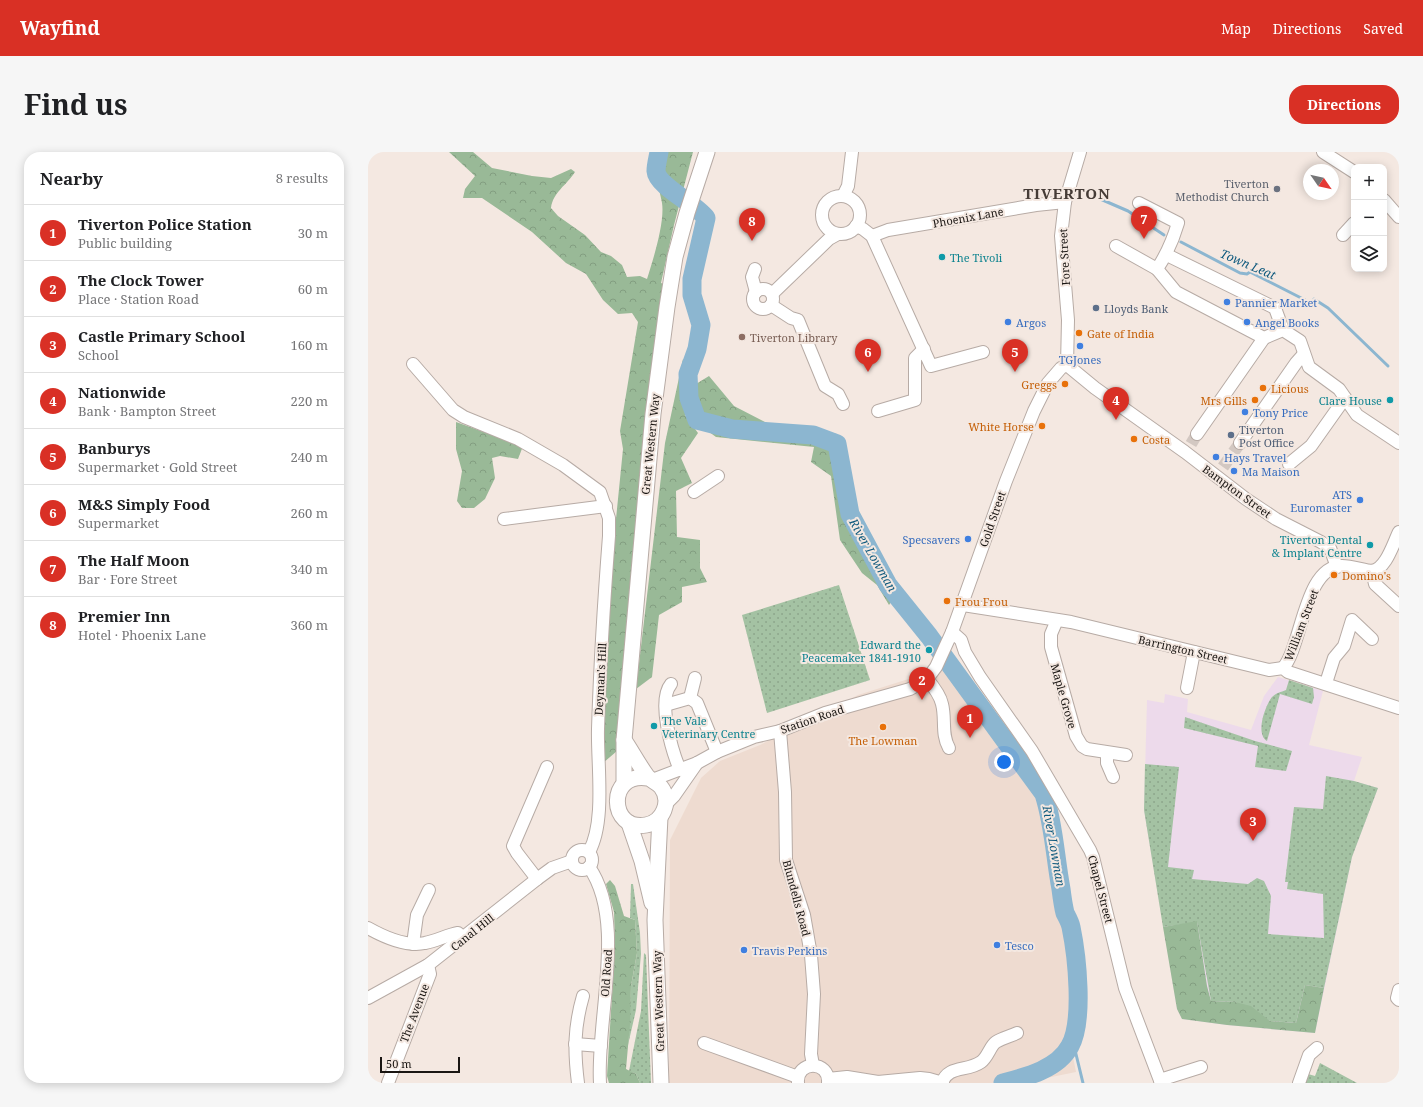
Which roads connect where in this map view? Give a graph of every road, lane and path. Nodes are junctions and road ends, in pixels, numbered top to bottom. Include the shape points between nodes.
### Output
1 (707, 152) edge
2 (852, 152) edge
3 (1080, 152) edge
4 (1323, 152) edge
5 (1351, 170) edge
6 (843, 196) junction
7 (1065, 202) junction
8 (1139, 202) dead end
9 (1387, 203) edge
10 (1399, 217) edge
11 (823, 223) junction
12 (856, 226) junction
13 (1351, 226) edge
14 (838, 234) junction
15 (1343, 235) dead end
16 (872, 236) junction
17 (1116, 246) dead end
18 (1167, 255) junction
19 (806, 260) junction
20 (755, 269) dead end
21 (1157, 269) junction
22 (756, 292) junction
23 (771, 300) junction
24 (1283, 330) junction
25 (1264, 338) junction
26 (924, 349) junction
27 (983, 352) dead end
28 (1304, 354) junction
29 (413, 364) dead end
30 (1067, 365) junction
31 (1345, 398) junction
32 (843, 404) dead end
33 (878, 412) dead end
34 (1240, 443) tunnel mouth
35 (1399, 443) edge
36 (1191, 444) junction
37 (1289, 464) dead end
38 (718, 476) dead end
39 (694, 492) dead end
40 (606, 506) junction
41 (504, 519) dead end
42 (1399, 532) edge
43 (1337, 567) junction
44 (1372, 571) junction
45 (963, 605) junction
46 (1399, 606) edge
47 (1057, 620) junction
48 (952, 632) junction
49 (1372, 639) dead end
50 (1194, 652) junction
51 (1283, 668) junction
52 (695, 678) dead end
53 (927, 679) junction
54 (1326, 683) junction
55 (671, 684) dead end
56 (1187, 688) dead end
57 (690, 698) junction
58 (669, 704) dead end
59 (1399, 708) edge
60 (780, 731) junction
61 (624, 740) junction
62 (949, 748) dead end
63 (717, 752) junction
64 (1107, 753) junction
65 (1126, 755) dead end
66 (698, 763) junction
67 (547, 767) dead end
68 (680, 770) junction
69 (1113, 776) dead end
70 (650, 779) junction
71 (624, 784) junction
72 (663, 811) junction
73 (629, 823) junction
74 (589, 852) junction
75 (572, 861) junction
76 (589, 867) junction
77 (537, 879) junction
78 (429, 890) dead end
79 (655, 920) junction
80 (368, 928) edge
81 (463, 938) junction
82 (413, 944) junction
83 (428, 965) junction
84 (1399, 990) edge
85 (583, 996) dead end
86 (368, 998) edge
87 (1399, 1000) edge
88 (1017, 1034) dead end
89 (704, 1043) dead end
90 (575, 1044) junction
91 (601, 1046) junction
92 (1317, 1048) dead end
93 (813, 1065) junction
94 (1201, 1067) dead end
95 (798, 1080) edge
96 (828, 1081) edge
97 (1160, 1082) edge
98 (388, 1083) edge
99 (578, 1083) edge
100 (600, 1083) edge
101 (661, 1083) edge
102 (878, 1083) edge
103 (942, 1083) edge
104 (1299, 1083) edge

1 - 61 main road, Great Western Way via 675,258 653,414
2 - 6 street via 848,186
3 - 7 street, Fore Street
4 - 5 street
6 - 11 street via 827,202 822,212
6 - 12 street via 852,201 858,210
7 - 16 street, Phoenix Lane via 888,230
7 - 30 street, Fore Street via 1061,236 1067,313
8 - 18 street via 1178,223
9 - 10 street
11 - 14 street
11 - 19 street via 819,239
12 - 14 street via 848,232
12 - 16 street via 863,228
13 - 15 street
14 - 19 street
16 - 26 street
17 - 21 street
18 - 21 street
18 - 24 street via 1275,308
19 - 23 street
20 - 22 street via 752,277
21 - 25 street via 1176,292
22 - 23 street via 766,289
22 - 23 street via 754,301 758,307 766,308
23 - 32 street via 791,318 798,320 825,386 838,394
24 - 25 street
24 - 28 street via 1300,341
25 - 36 street
26 - 27 street via 931,366
26 - 33 street via 915,358 915,400
28 - 31 street via 1309,367 1334,384
28 - 34 street
29 - 40 street via 453,410 518,440 563,465 600,492
30 - 36 street, Bampton Street via 1125,410
30 - 45 street, Gold Street via 1048,383 1034,411 1006,481
31 - 35 street via 1357,415
31 - 37 street via 1311,446
36 - 43 street, Bampton Street via 1219,472 1276,519 1330,548
38 - 39 street
40 - 41 street
40 - 74 street, Deyman's Hill via 609,530 598,730 598,814 597,830
42 - 44 street via 1380,569
43 - 44 street
43 - 51 street, William Street via 1322,576 1312,593
44 - 46 street via 1375,584
45 - 47 street, Barrington Street
45 - 48 street, Gold Street
47 - 50 street, Barrington Street
47 - 64 street, Maple Grove via 1051,634 1051,647 1076,736 1087,750
48 - 53 street, Gold Street via 936,667
48 - 97 street, Chapel Street via 961,640 980,677 1032,751 1090,850 1125,988
49 - 54 street via 1350,616 1344,646 1334,658
50 - 51 street, Barrington Street via 1269,670
50 - 56 street
51 - 54 street, Barrington Street via 1288,672
52 - 57 street
53 - 60 street, Station Road via 910,689 825,713
53 - 62 street via 935,688 942,704 943,729
54 - 59 street, Barrington Street
55 - 68 street via 666,691 665,700 670,741
57 - 58 street
57 - 63 street via 697,702
60 - 63 street, Station Road via 754,737
60 - 93 street, Blundells Road via 785,792 786,860 804,915 811,955 814,994 811,1054
61 - 70 main road
61 - 71 main road, Great Western Way
63 - 66 street, Station Road
64 - 65 street, Maple Grove
64 - 69 street via 1107,763
66 - 68 street, Station Road
66 - 72 street, Station Road
67 - 77 street via 513,846
68 - 70 street, Station Road
70 - 71 main road via 636,778
70 - 72 main road via 664,792
71 - 73 main road via 617,797 617,804 623,818
72 - 73 main road via 655,822 642,826
72 - 79 main road
73 - 79 main road via 642,861
74 - 75 street, Canal Hill via 576,851
74 - 76 street via 592,858
75 - 76 street via 576,868
75 - 77 street, Canal Hill via 552,868
76 - 91 street, Old Road via 598,884 606,914 607,964
77 - 81 street, Canal Hill
78 - 82 street via 417,915
79 - 101 main road, Great Western Way
80 - 82 street via 387,937
81 - 82 street via 458,933
81 - 83 street, Canal Hill
83 - 86 street, Canal Hill
83 - 98 street, The Avenue via 430,974
84 - 87 street
85 - 90 street via 578,1011
88 - 103 street via 996,1042 982,1062 966,1069 948,1072
89 - 95 street
90 - 91 street
90 - 99 street
91 - 100 street, Old Road
92 - 104 street via 1309,1056
93 - 95 street via 805,1067
93 - 96 street via 825,1071
94 - 97 street
96 - 102 street via 847,1077
102 - 103 street via 920,1078

